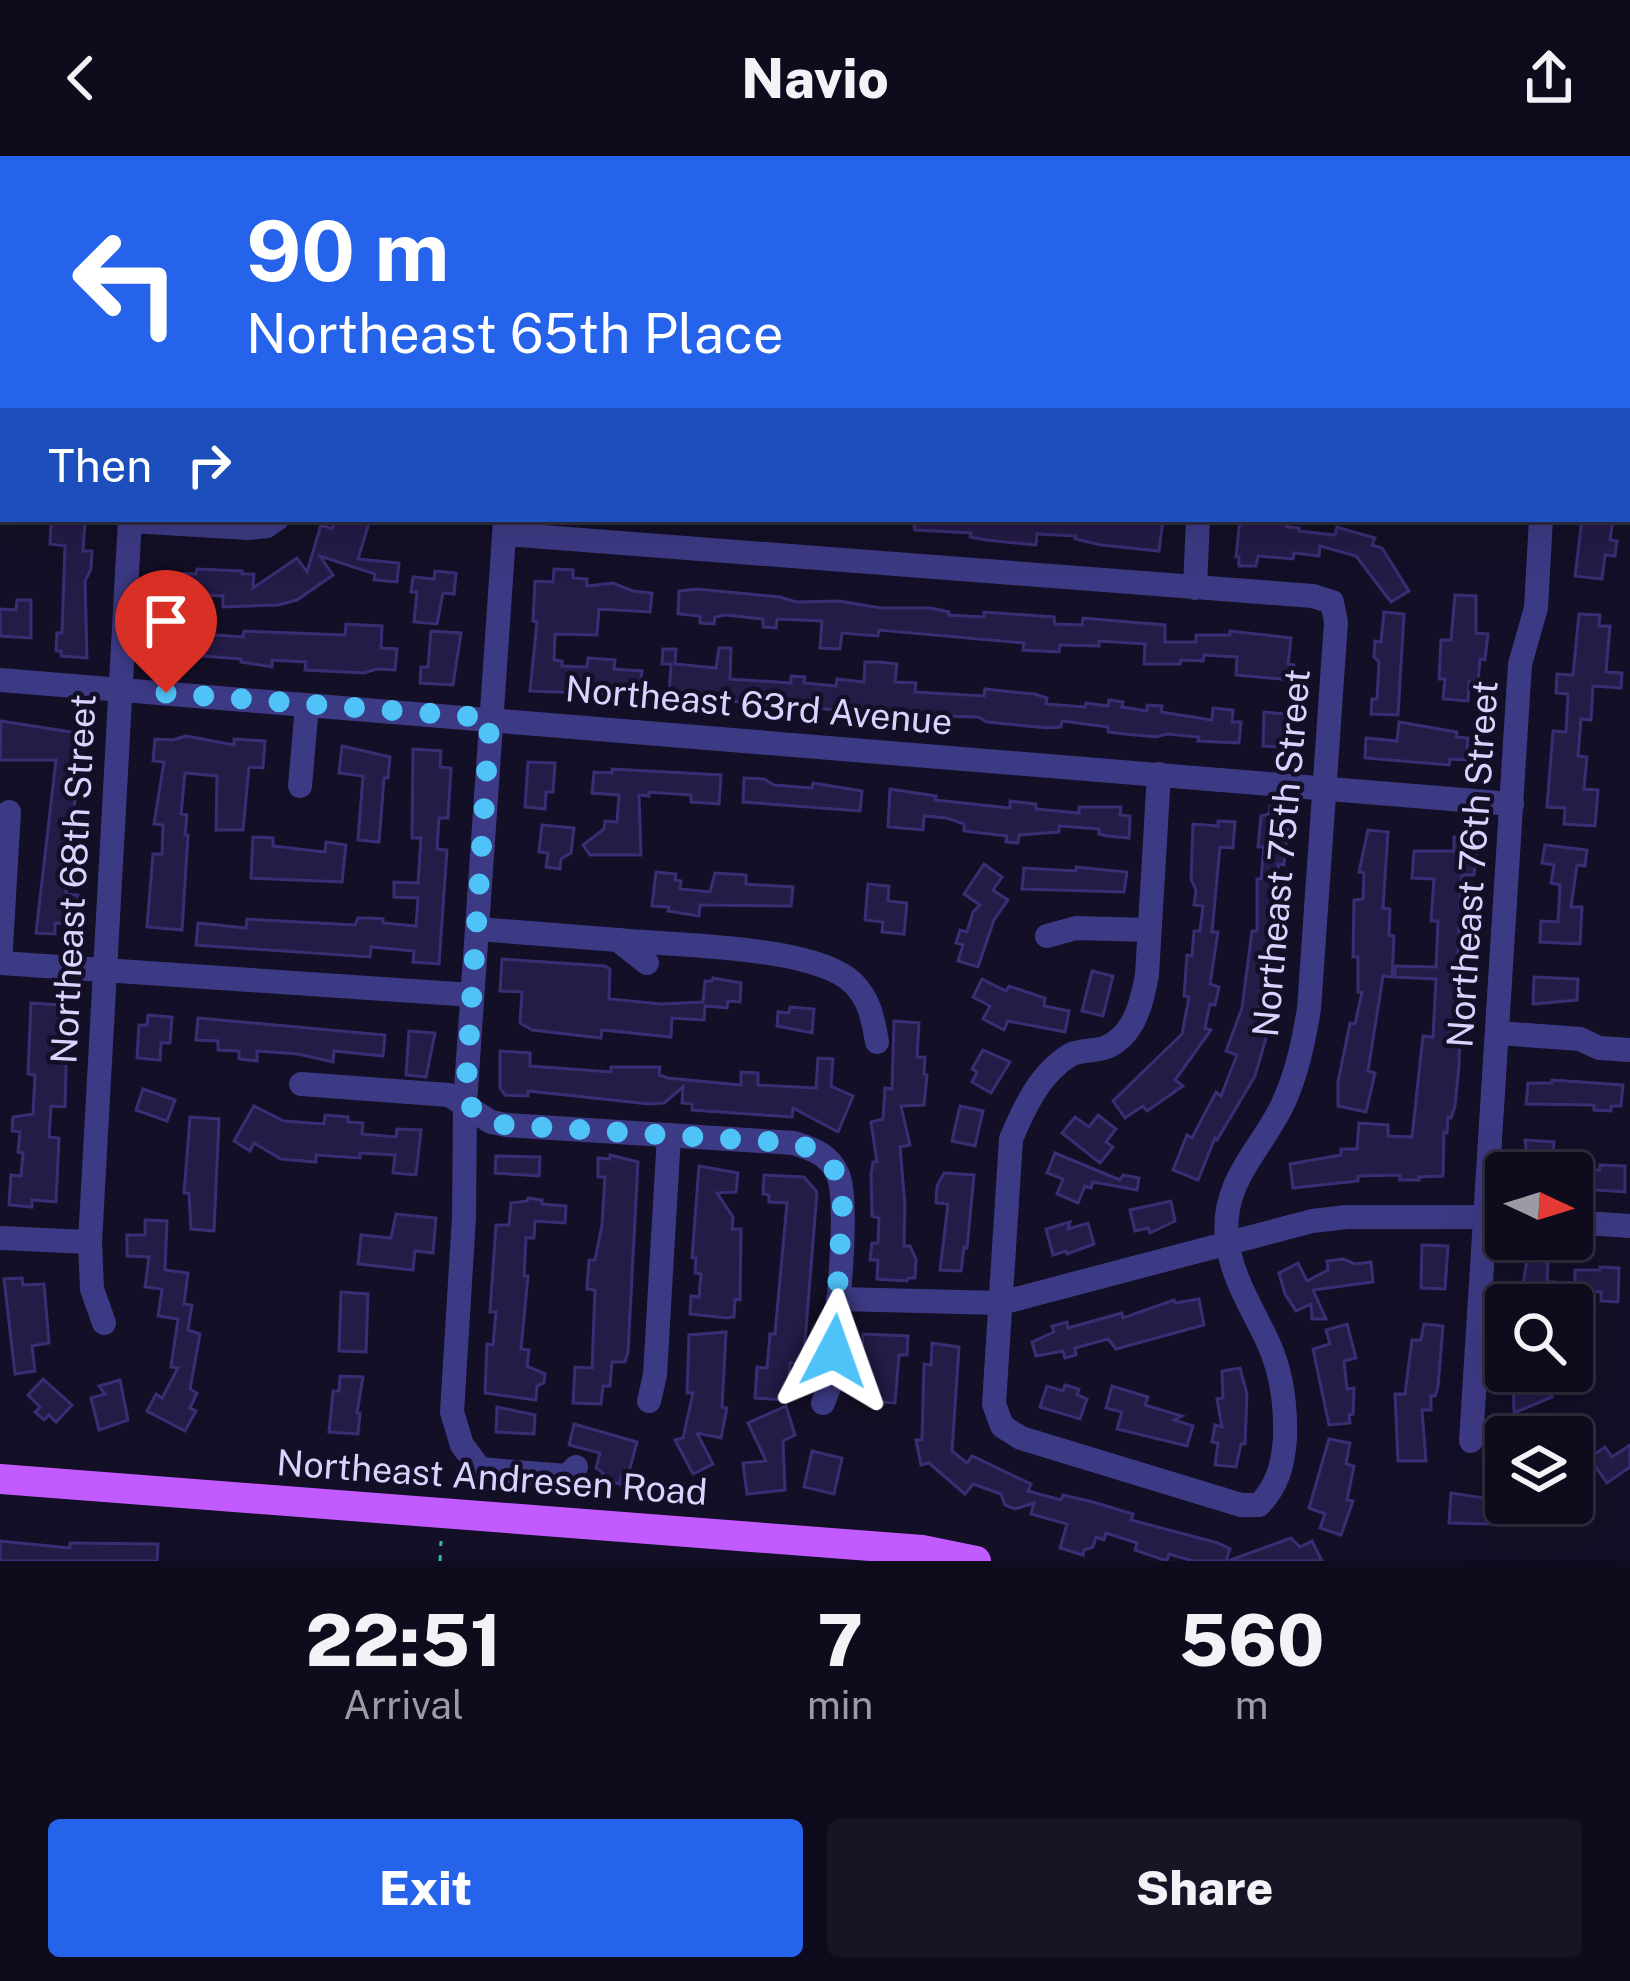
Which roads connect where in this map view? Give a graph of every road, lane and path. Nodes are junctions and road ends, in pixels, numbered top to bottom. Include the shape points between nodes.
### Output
1 (130, 522) edge
2 (160, 522) edge
3 (273, 522) edge
4 (1198, 522) edge
5 (1541, 522) edge
6 (505, 526) edge
7 (1195, 588) junction
8 (0, 680) edge
9 (118, 688) junction
10 (307, 705) junction
11 (490, 718) junction
12 (1160, 774) junction
13 (300, 787) dead end
14 (1324, 789) junction
15 (1512, 804) junction
16 (9, 812) dead end
17 (2, 894) edge
18 (478, 929) junction
19 (1149, 930) junction
20 (1047, 936) dead end
21 (618, 940) junction
22 (0, 963) edge
23 (647, 963) dead end
24 (104, 969) junction
25 (472, 995) junction
26 (1498, 1033) junction
27 (877, 1042) dead end
28 (1630, 1050) edge
29 (301, 1084) dead end
30 (465, 1102) junction
31 (669, 1135) junction
32 (1497, 1152) edge
33 (1485, 1216) edge
34 (1593, 1223) edge
35 (1630, 1226) edge
36 (0, 1238) edge
37 (90, 1242) junction
38 (1227, 1242) junction
39 (1491, 1260) edge
40 (838, 1299) junction
41 (1001, 1304) junction
42 (104, 1323) dead end
43 (649, 1401) dead end
44 (823, 1403) dead end
45 (1471, 1441) dead end
46 (576, 1467) dead end
47 (0, 1479) edge
48 (441, 1541) dead end
49 (440, 1561) edge
50 (976, 1561) edge

1 - 9 street, Northeast 68th Street
2 - 3 street
4 - 7 street
5 - 15 street, Northeast 76th Street via 1536,608 1520,664
6 - 7 street
6 - 11 street
7 - 14 street, Northeast 75th Street via 1332,602
8 - 9 street, Northeast 63rd Avenue
9 - 10 street, Northeast 63rd Avenue
9 - 24 street, Northeast 68th Street
10 - 11 street, Northeast 63rd Avenue
10 - 13 street
11 - 12 street, Northeast 63rd Avenue
11 - 18 street
12 - 14 street, Northeast 63rd Avenue
12 - 19 street
14 - 15 street, Northeast 63rd Avenue
14 - 38 street, Northeast 75th Street via 1300,1066 1231,1190
15 - 26 street, Northeast 76th Street
16 - 17 street
17 - 22 street
18 - 21 street
18 - 25 street
19 - 20 street via 1076,928
19 - 41 street via 1141,1006 1126,1031 1053,1068 1024,1106 1011,1139
21 - 23 street
21 - 27 street via 827,965 862,994
22 - 24 street
24 - 25 street
24 - 37 street, Northeast 68th Street
25 - 30 street
26 - 28 street
26 - 32 street, Northeast 76th Street
29 - 30 street
30 - 31 street via 506,1125
30 - 46 street via 452,1412 462,1445 480,1469 567,1476
31 - 40 street via 794,1143 830,1160 843,1194
31 - 43 street
33 - 38 street via 1346,1217
34 - 35 street
36 - 37 street
37 - 42 street, Northeast 68th Street via 92,1289
38 - 41 street
38 - 41 street, Northeast 75th Street via 1270,1345 1286,1414 1276,1487 1259,1504 1241,1505 1002,1426 994,1404
39 - 45 street, Northeast 76th Street
40 - 41 street
40 - 44 street
47 - 50 main road, Northeast Andresen Road via 898,1548
48 - 49 path

